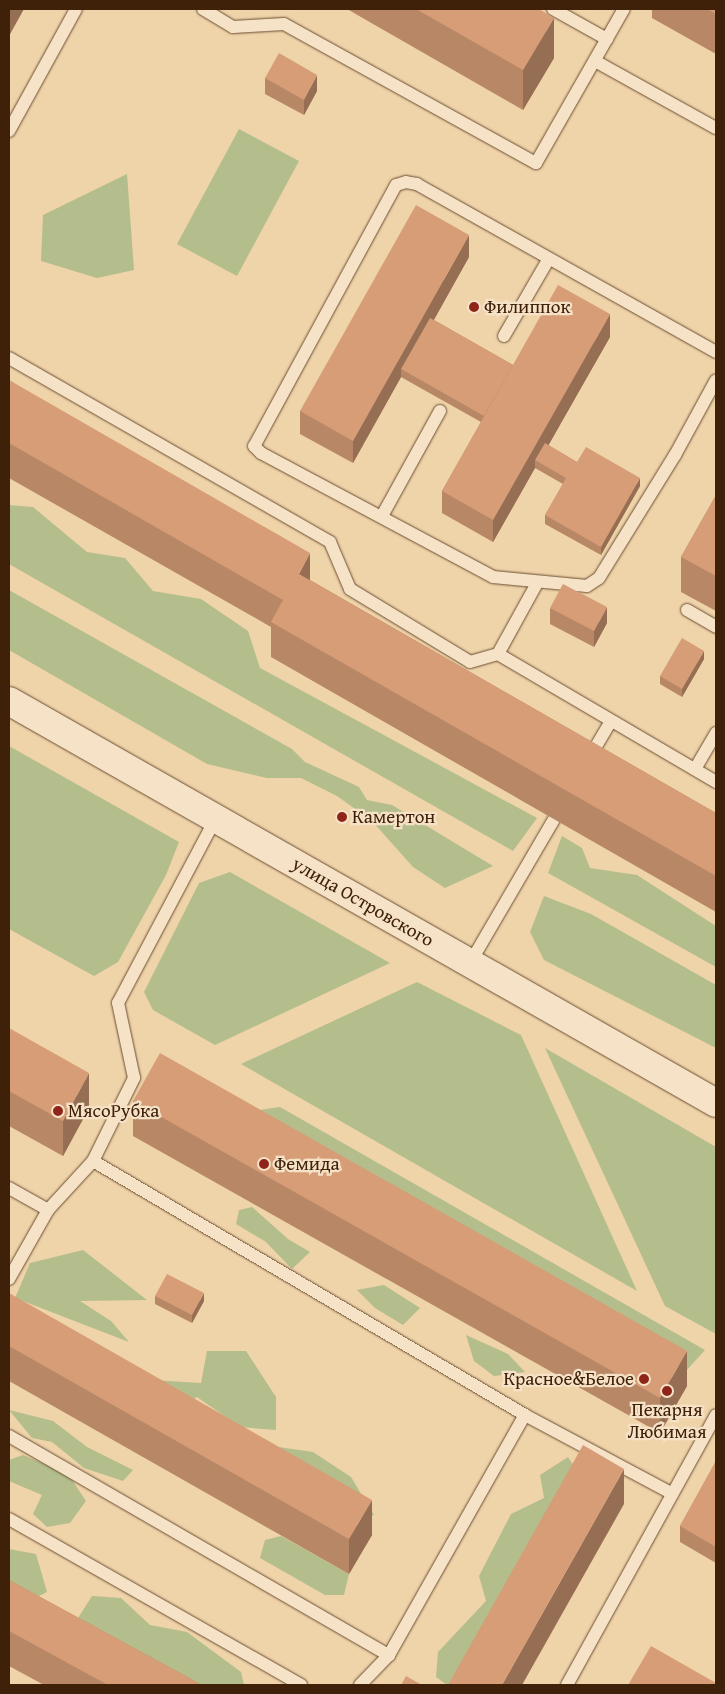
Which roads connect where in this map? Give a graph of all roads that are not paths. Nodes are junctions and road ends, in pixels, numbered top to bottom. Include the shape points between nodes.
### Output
1 (76, 9) edge
2 (203, 9) edge
3 (554, 9) edge
4 (624, 9) edge
5 (607, 39) junction
6 (595, 61) junction
7 (716, 128) edge
8 (9, 131) edge
9 (548, 260) junction
10 (504, 336) dead end
11 (716, 352) edge
12 (9, 358) edge
13 (716, 380) edge
14 (440, 411) dead end
15 (382, 516) junction
16 (537, 582) junction
17 (687, 610) dead end
18 (716, 627) edge
19 (498, 654) junction
20 (9, 701) edge
21 (611, 721) junction
22 (716, 733) edge
23 (695, 769) junction
24 (582, 771) edge
25 (716, 782) edge
26 (216, 818) junction
27 (554, 819) dead end
28 (470, 963) junction
29 (716, 1103) edge
30 (93, 1161) junction
31 (9, 1188) edge
32 (48, 1210) junction
33 (9, 1279) edge
34 (525, 1415) junction
35 (716, 1415) edge
36 (9, 1436) edge
37 (671, 1494) junction
38 (9, 1519) edge
39 (389, 1655) junction
40 (301, 1685) edge
41 (360, 1685) edge
42 (567, 1685) edge

1 - 8 lane
2 - 6 lane via 233,27 284,24 536,163
3 - 5 lane
4 - 5 lane
5 - 6 lane
6 - 7 lane
9 - 10 lane
9 - 11 lane
9 - 15 lane via 417,184 396,185 254,446 261,454
12 - 19 lane via 330,542 350,589 470,662
13 - 16 lane via 675,455 599,578 587,586
14 - 15 lane
15 - 16 lane via 493,577
16 - 19 lane
17 - 18 lane
19 - 21 lane
20 - 26 main road, улица Островского
21 - 23 lane
21 - 24 lane
22 - 23 lane
23 - 25 lane
26 - 28 main road, улица Островского
26 - 30 lane via 118,1003 134,1078
27 - 28 lane
28 - 29 main road, улица Островского
30 - 32 lane
30 - 34 lane
31 - 32 lane
32 - 33 lane
34 - 37 lane
34 - 39 lane
35 - 37 lane
36 - 39 lane
37 - 42 lane
38 - 40 lane
39 - 41 lane

